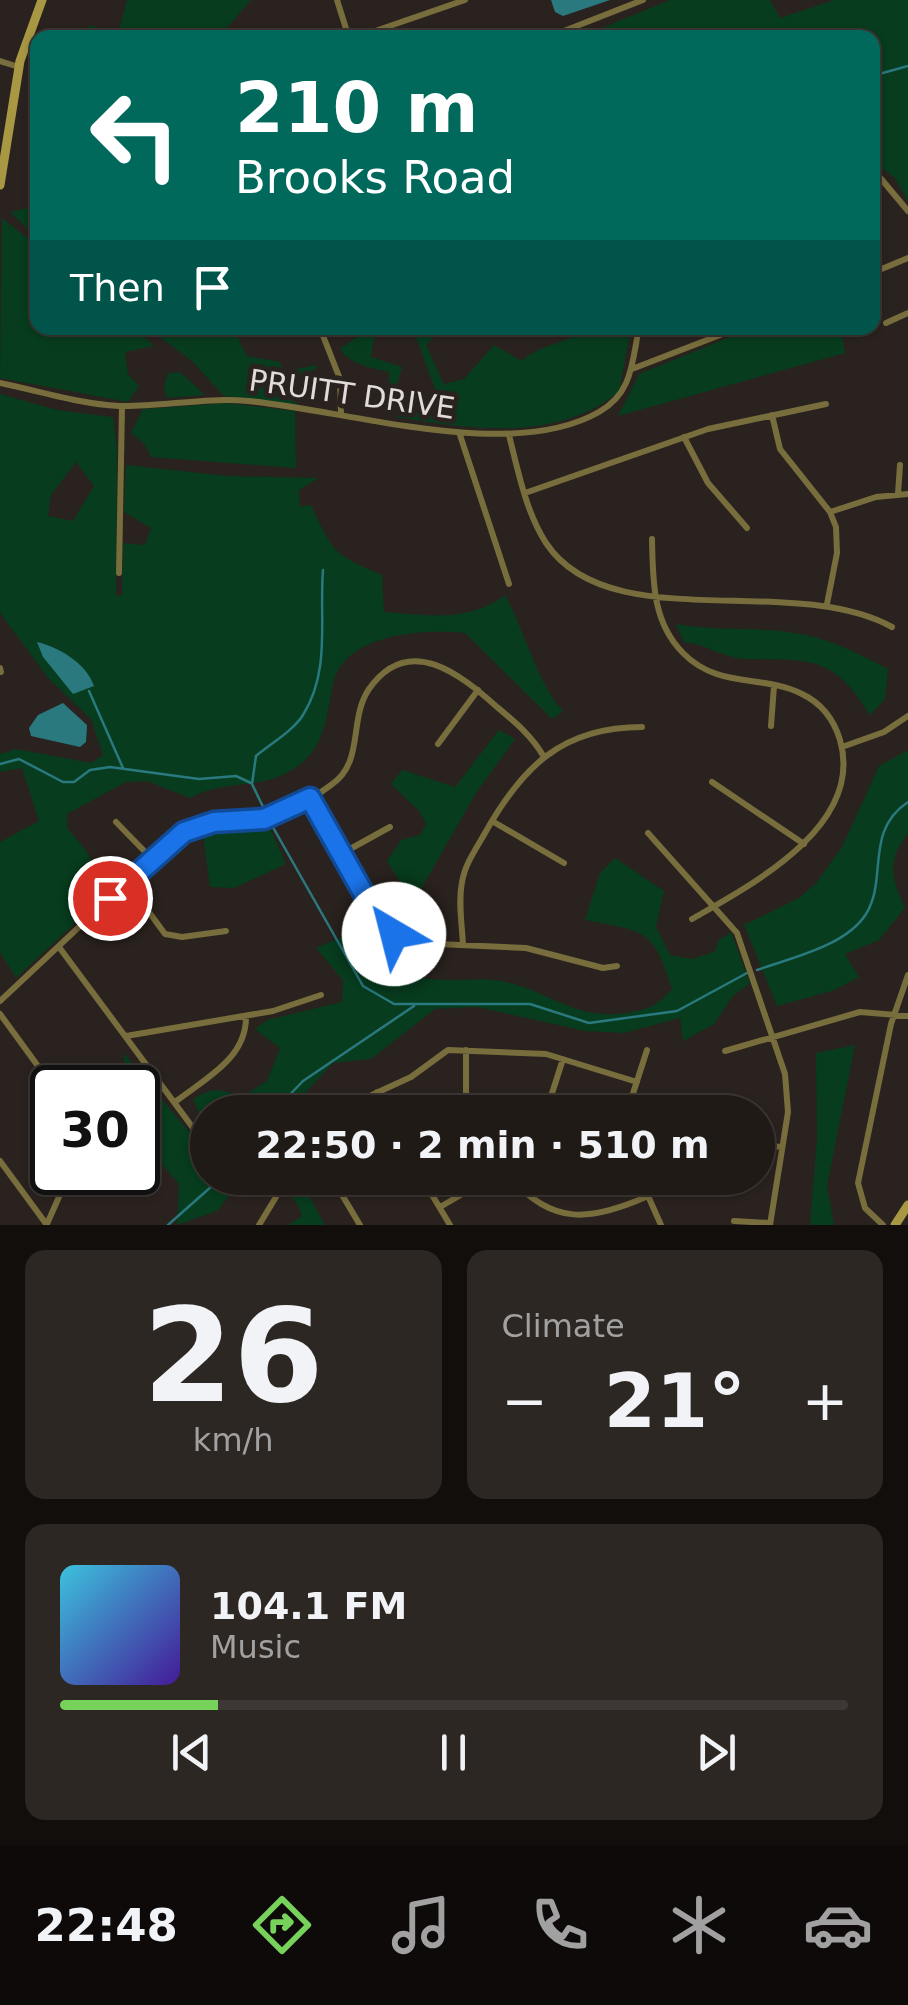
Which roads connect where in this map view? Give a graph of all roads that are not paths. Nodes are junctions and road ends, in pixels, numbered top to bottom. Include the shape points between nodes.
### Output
1 (42, 0) edge
2 (337, 0) edge
3 (465, 0) edge
4 (643, 0) edge
5 (32, 30) edge
6 (349, 30) edge
7 (376, 30) edge
8 (566, 30) edge
9 (30, 34) edge
10 (0, 61) edge
11 (19, 66) junction
12 (2, 162) edge
13 (880, 178) edge
14 (0, 184) edge
15 (908, 211) edge
16 (908, 258) edge
17 (880, 269) edge
18 (908, 313) edge
19 (886, 322) dead end
20 (323, 335) edge
21 (639, 335) edge
22 (720, 335) edge
23 (632, 369) junction
24 (0, 383) edge
25 (826, 404) dead end
26 (122, 406) junction
27 (341, 414) junction
28 (772, 416) junction
29 (459, 432) junction
30 (509, 435) junction
31 (684, 437) junction
32 (900, 465) dead end
33 (525, 493) junction
34 (898, 494) junction
35 (908, 494) edge
36 (830, 512) junction
37 (747, 528) dead end
38 (652, 539) dead end
39 (119, 574) dead end
40 (509, 584) dead end
41 (655, 596) junction
42 (827, 604) junction
43 (892, 627) dead end
44 (774, 686) junction
45 (478, 690) junction
46 (908, 716) edge
47 (771, 726) dead end
48 (642, 727) dead end
49 (438, 744) dead end
50 (842, 747) junction
51 (544, 757) junction
52 (712, 782) dead end
53 (310, 798) junction
54 (116, 822) dead end
55 (492, 822) junction
56 (390, 827) dead end
57 (648, 834) dead end
58 (804, 844) junction
59 (341, 854) junction
60 (152, 859) junction
61 (564, 862) dead end
62 (127, 882) junction
63 (716, 905) junction
64 (692, 919) dead end
65 (226, 931) dead end
66 (463, 944) junction
67 (59, 946) junction
68 (616, 966) dead end
69 (908, 975) edge
70 (322, 994) dead end
71 (0, 1000) edge
72 (895, 1012) junction
73 (0, 1014) edge
74 (246, 1016) junction
75 (908, 1016) edge
76 (773, 1034) junction
77 (126, 1036) junction
78 (466, 1050) junction
79 (647, 1050) dead end
80 (725, 1051) dead end
81 (563, 1059) junction
82 (37, 1065) edge
83 (637, 1082) junction
84 (377, 1092) junction
85 (371, 1095) edge
86 (378, 1095) edge
87 (466, 1095) edge
88 (551, 1095) edge
89 (633, 1095) edge
90 (174, 1102) junction
91 (190, 1124) edge
92 (775, 1146) edge
93 (782, 1147) junction
94 (0, 1161) edge
95 (60, 1195) edge
96 (342, 1195) edge
97 (433, 1195) edge
98 (461, 1195) edge
99 (524, 1195) edge
100 (648, 1196) joint
101 (276, 1197) dead end
102 (908, 1204) edge
103 (440, 1207) junction
104 (734, 1221) dead end
105 (559, 1222) edge
106 (770, 1224) edge
107 (47, 1225) edge
108 (260, 1225) edge
109 (360, 1225) edge
110 (450, 1225) edge
111 (660, 1225) edge
112 (883, 1225) edge
113 (895, 1225) edge

1 - 5 street
2 - 6 street
3 - 7 street
4 - 8 street
9 - 11 street
10 - 11 street
11 - 12 street
12 - 14 street
13 - 15 street
16 - 17 street
18 - 19 street
20 - 27 street via 340,379
21 - 23 street, PRUITT DRIVE
22 - 23 street
23 - 30 street, PRUITT DRIVE via 621,394 598,413
24 - 26 street, PRUITT DRIVE
25 - 28 street
26 - 27 street, PRUITT DRIVE via 227,400
26 - 39 street
27 - 29 street, PRUITT DRIVE
28 - 31 street
28 - 36 street via 780,449
29 - 30 street, PRUITT DRIVE
29 - 40 street
30 - 33 street
31 - 33 street
31 - 37 street via 708,484
32 - 34 street
33 - 41 street via 540,534 571,571 612,591
34 - 35 street
34 - 36 street
36 - 42 street via 838,544
38 - 41 street
41 - 42 street
41 - 44 street via 671,639 698,666
42 - 43 street
44 - 47 street
44 - 50 street via 820,706
45 - 49 street
45 - 51 street
45 - 53 street via 434,663 387,672 364,698 348,770
46 - 50 street
48 - 51 street via 610,727
50 - 58 street via 839,788
51 - 55 street via 518,779
52 - 58 street
53 - 59 street
53 - 60 street via 264,819 196,826
54 - 60 street
55 - 61 street
55 - 66 street via 462,880
56 - 59 street
57 - 63 street
58 - 63 street via 773,872
59 - 66 street via 388,930 416,943
60 - 62 street
62 - 65 street via 165,934
62 - 67 street
63 - 64 street
63 - 76 street via 743,945
66 - 68 street via 526,948
67 - 71 street
67 - 77 street
69 - 72 street
70 - 74 street
72 - 75 street
72 - 76 street via 860,1012
72 - 112 street via 858,1183 865,1208
73 - 82 street
74 - 77 street
74 - 90 street via 240,1048
76 - 80 street
76 - 93 street via 788,1090
77 - 90 street
78 - 81 street
78 - 84 street via 442,1052 412,1077
78 - 87 street
79 - 83 street
81 - 83 street
81 - 88 street
83 - 89 street
84 - 85 street
84 - 86 street
90 - 91 street
92 - 93 street
93 - 106 street
94 - 107 street
95 - 107 street
96 - 109 street
97 - 103 street
98 - 103 street
99 - 105 street
100 - 105 street via 596,1218
100 - 111 street
101 - 108 street
102 - 113 street
103 - 110 street
104 - 106 street

